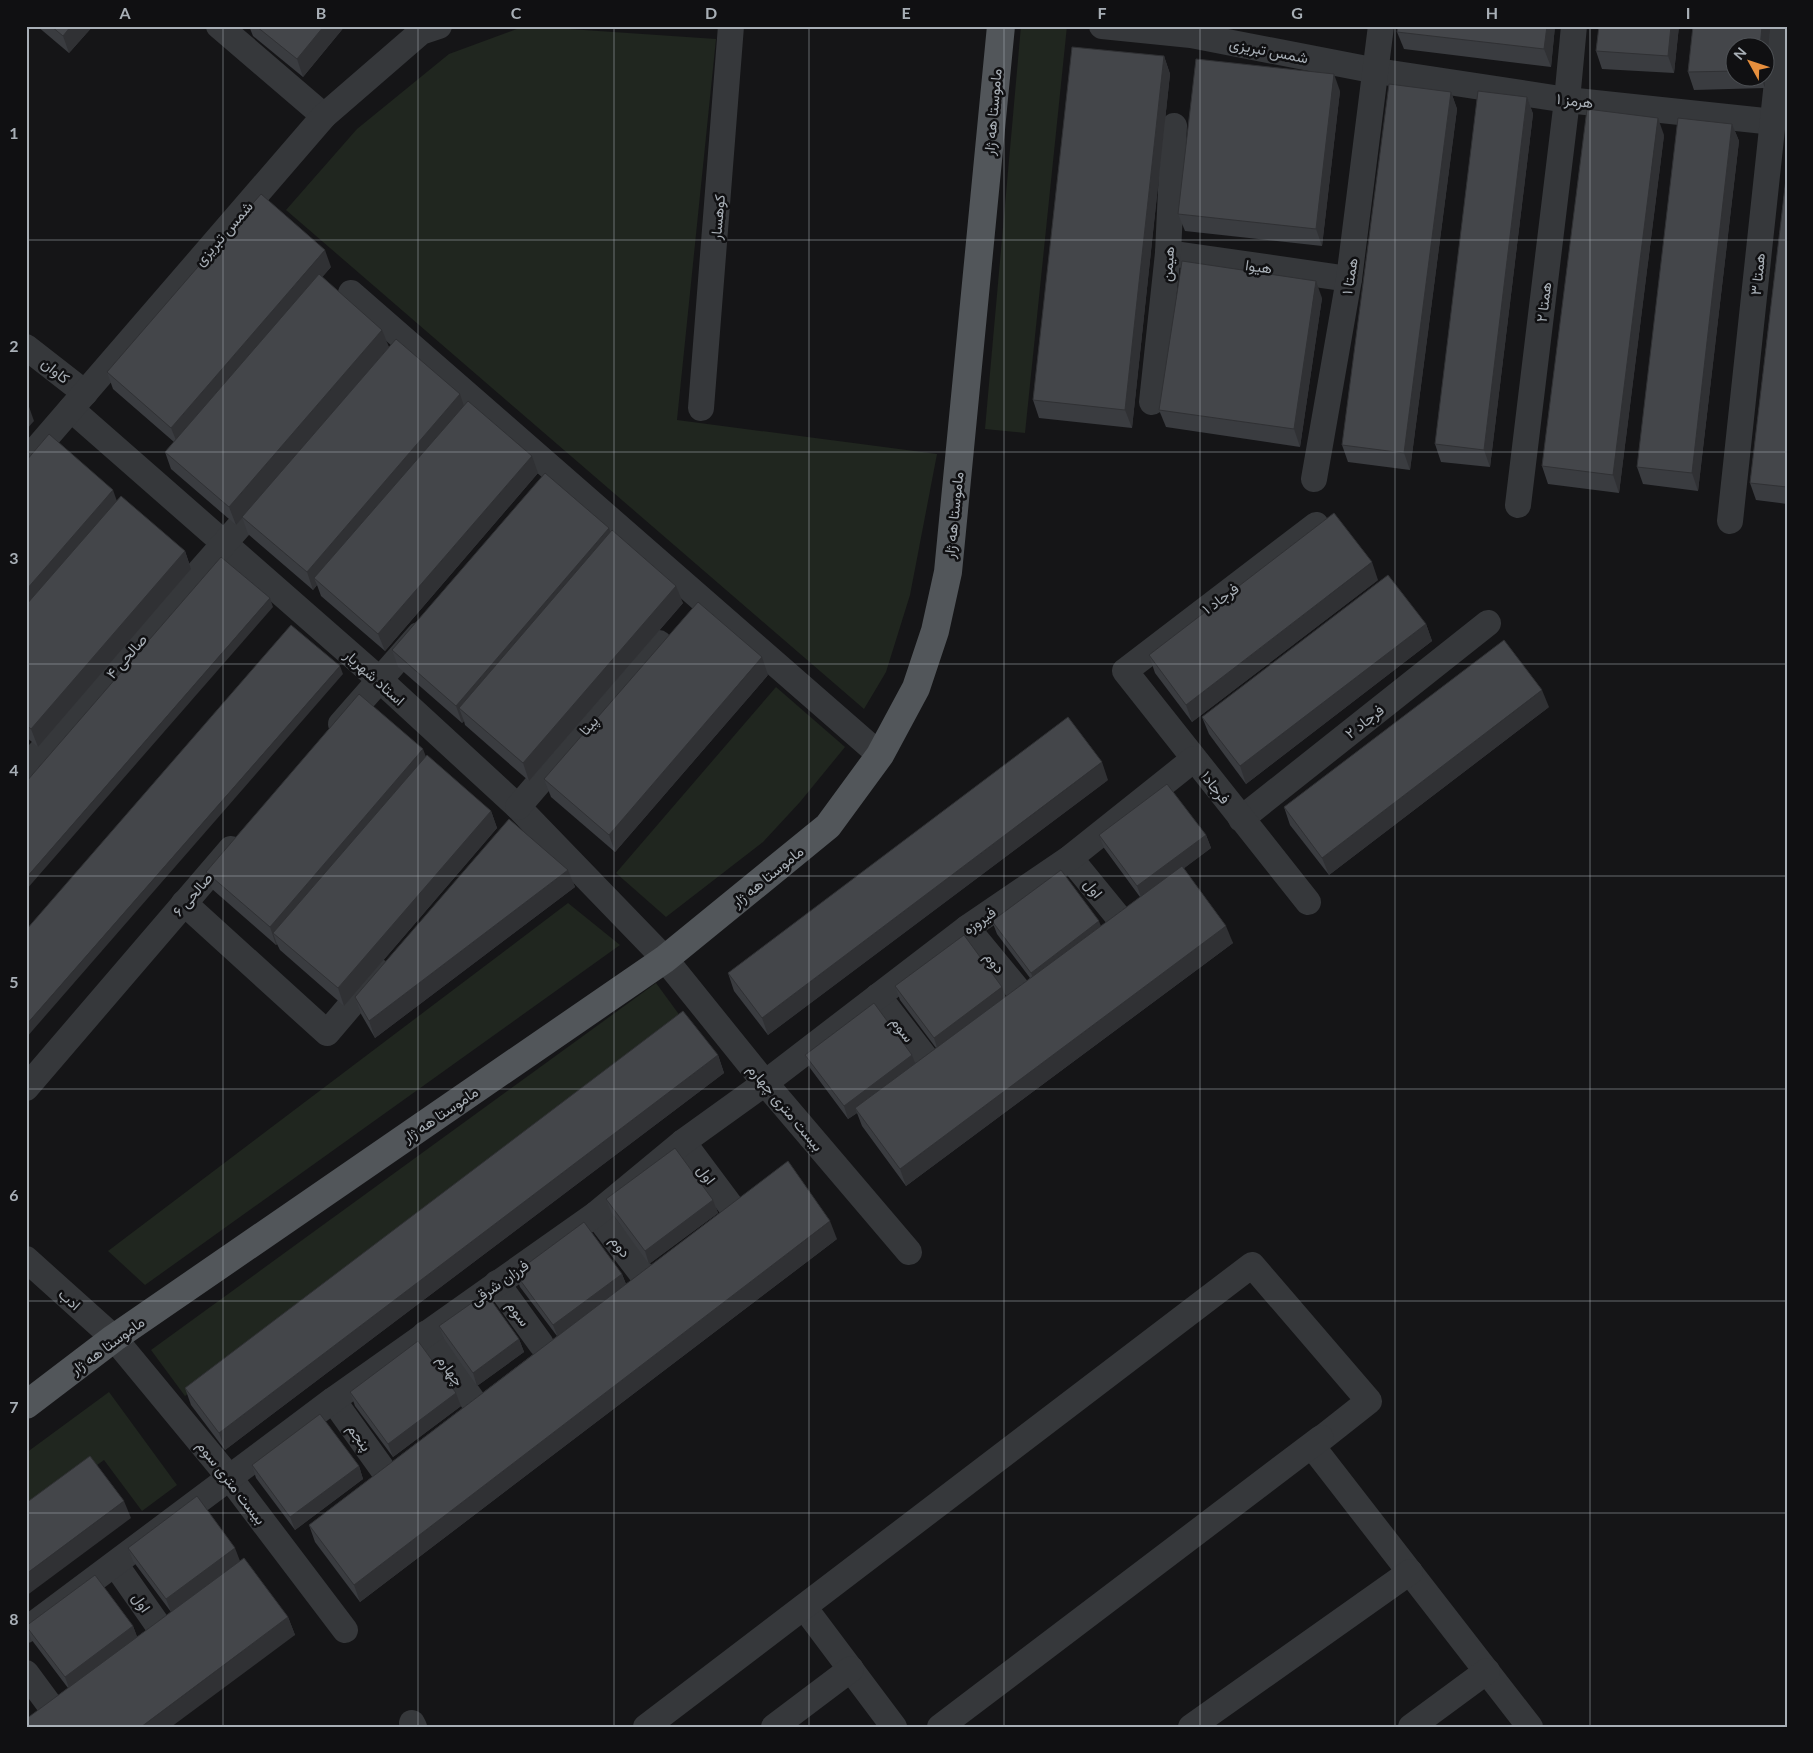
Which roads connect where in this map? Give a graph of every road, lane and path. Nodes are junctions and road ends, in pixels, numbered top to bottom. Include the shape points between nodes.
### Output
1 (219, 26) edge
2 (439, 26) edge
3 (731, 26) edge
4 (1001, 26) edge
5 (1102, 26) edge
6 (1381, 26) edge
7 (1574, 26) edge
8 (1783, 26) edge
9 (1192, 31) edge
10 (1377, 71) junction
11 (1567, 100) junction
12 (324, 116) junction
13 (1774, 122) junction
14 (1174, 126) dead end
15 (1168, 253) junction
16 (1350, 279) junction
17 (351, 293) dead end
18 (26, 346) edge
19 (78, 401) junction
20 (1152, 402) dead end
21 (701, 408) dead end
22 (26, 461) edge
23 (282, 479) edge
24 (1314, 479) dead end
25 (1518, 505) dead end
26 (1730, 521) dead end
27 (1316, 525) edge
28 (225, 544) junction
29 (436, 614) edge
30 (1488, 623) dead end
31 (659, 643) dead end
32 (1124, 671) joint
33 (380, 680) junction
34 (328, 738) edge
35 (880, 755) junction
36 (1194, 759) junction
37 (27, 767) edge
38 (518, 807) junction
39 (1241, 819) junction
40 (249, 828) edge
41 (1070, 858) junction
42 (1308, 902) dead end
43 (184, 903) junction
44 (1119, 918) edge
45 (967, 928) junction
46 (397, 952) edge
47 (665, 959) junction
48 (878, 996) junction
49 (1023, 996) edge
50 (928, 1061) edge
51 (765, 1083) junction
52 (26, 1088) edge
53 (684, 1142) junction
54 (730, 1205) edge
55 (596, 1214) junction
56 (909, 1252) dead end
57 (26, 1259) edge
58 (645, 1278) edge
59 (497, 1283) junction
60 (425, 1334) junction
61 (114, 1338) junction
62 (541, 1344) dead end
63 (333, 1400) junction
64 (26, 1406) edge
65 (476, 1406) edge
66 (1321, 1438) junction
67 (386, 1474) edge
68 (229, 1477) junction
69 (115, 1564) junction
70 (1410, 1572) junction
71 (804, 1607) junction
72 (26, 1630) edge
73 (345, 1630) dead end
74 (169, 1641) edge
75 (851, 1669) junction
76 (1487, 1671) junction
77 (26, 1673) edge
78 (58, 1715) edge
79 (646, 1727) edge
80 (774, 1727) edge
81 (894, 1727) edge
82 (940, 1727) edge
83 (1191, 1727) edge
84 (1411, 1727) edge
85 (1530, 1727) edge

1 - 12 street
2 - 12 street, شمس تبریزی via 421,32
3 - 21 street, کوهسار
4 - 35 main road, ماموستا هه ژار via 948,572 935,631 916,688
5 - 9 street, شمس تبریزی
6 - 10 street, همتا ۱
7 - 11 street, همتا ۲
8 - 13 street, همتا ۳
9 - 10 street, شمس تبریزی
10 - 11 street, هرمز ۱
10 - 16 street, همتا ۱
11 - 13 street, هرمز ۱
11 - 25 street, همتا ۲
12 - 19 street, شمس تبریزی
13 - 26 street, همتا ۳
14 - 15 street, هیمن
15 - 16 street, هیوا
15 - 20 street, هیمن
16 - 24 street, همتا ۱
17 - 35 street
18 - 19 street, کاوان
19 - 22 street, شمس تبریزی
19 - 28 street, استاد شهریار
23 - 28 street, صالحی ۴
27 - 32 street, فرجاد ۱
28 - 33 street, استاد شهریار
28 - 37 street, صالحی ۴
29 - 33 street
30 - 39 street, فرجاد ۲
31 - 38 street, پیتا
32 - 36 street, فرجاد۱
33 - 34 street
33 - 38 street, استاد شهریار
35 - 47 main road, ماموستا هه ژار via 828,826
36 - 39 street, فرجاد۱
36 - 41 street, فیروزه
38 - 47 street, استاد شهریار
39 - 42 street, فرجاد۱
40 - 43 street, صالحی ۶
41 - 44 street, اول
41 - 45 street, فیروزه
43 - 46 street via 327,1033
43 - 52 street, صالحی ۶
45 - 48 street, فیروزه
45 - 49 street, دوم
47 - 51 street, بیست متری چهارم
47 - 61 main road, ماموستا هه ژار
48 - 50 street, سوم
48 - 51 street, فیروزه
51 - 53 street, فرزان شرقی
51 - 56 street, بیست متری چهارم
53 - 54 street, اول
53 - 55 street, فرزان شرقی
55 - 58 street, دوم
55 - 59 street, فرزان شرقی
57 - 61 street, ادب
59 - 60 street, فرزان شرقی
59 - 62 street, سوم
60 - 63 street, فرزان شرقی
60 - 65 street, چهارم
61 - 64 main road, ماموستا هه ژار
61 - 68 street, بیست متری سوم
63 - 67 street, پنجم
63 - 68 street, فرزان شرقی
66 - 70 street via 1312,1446
66 - 71 street via 1369,1401 1252,1265
66 - 82 street
68 - 69 street, فرزان شرقی
68 - 73 street, بیست متری سوم
69 - 72 street, فرزان شرقی
69 - 74 street, اول
70 - 76 street
70 - 83 street
71 - 75 street
71 - 79 street
75 - 80 street
75 - 81 street
76 - 84 street
76 - 85 street
77 - 78 street

